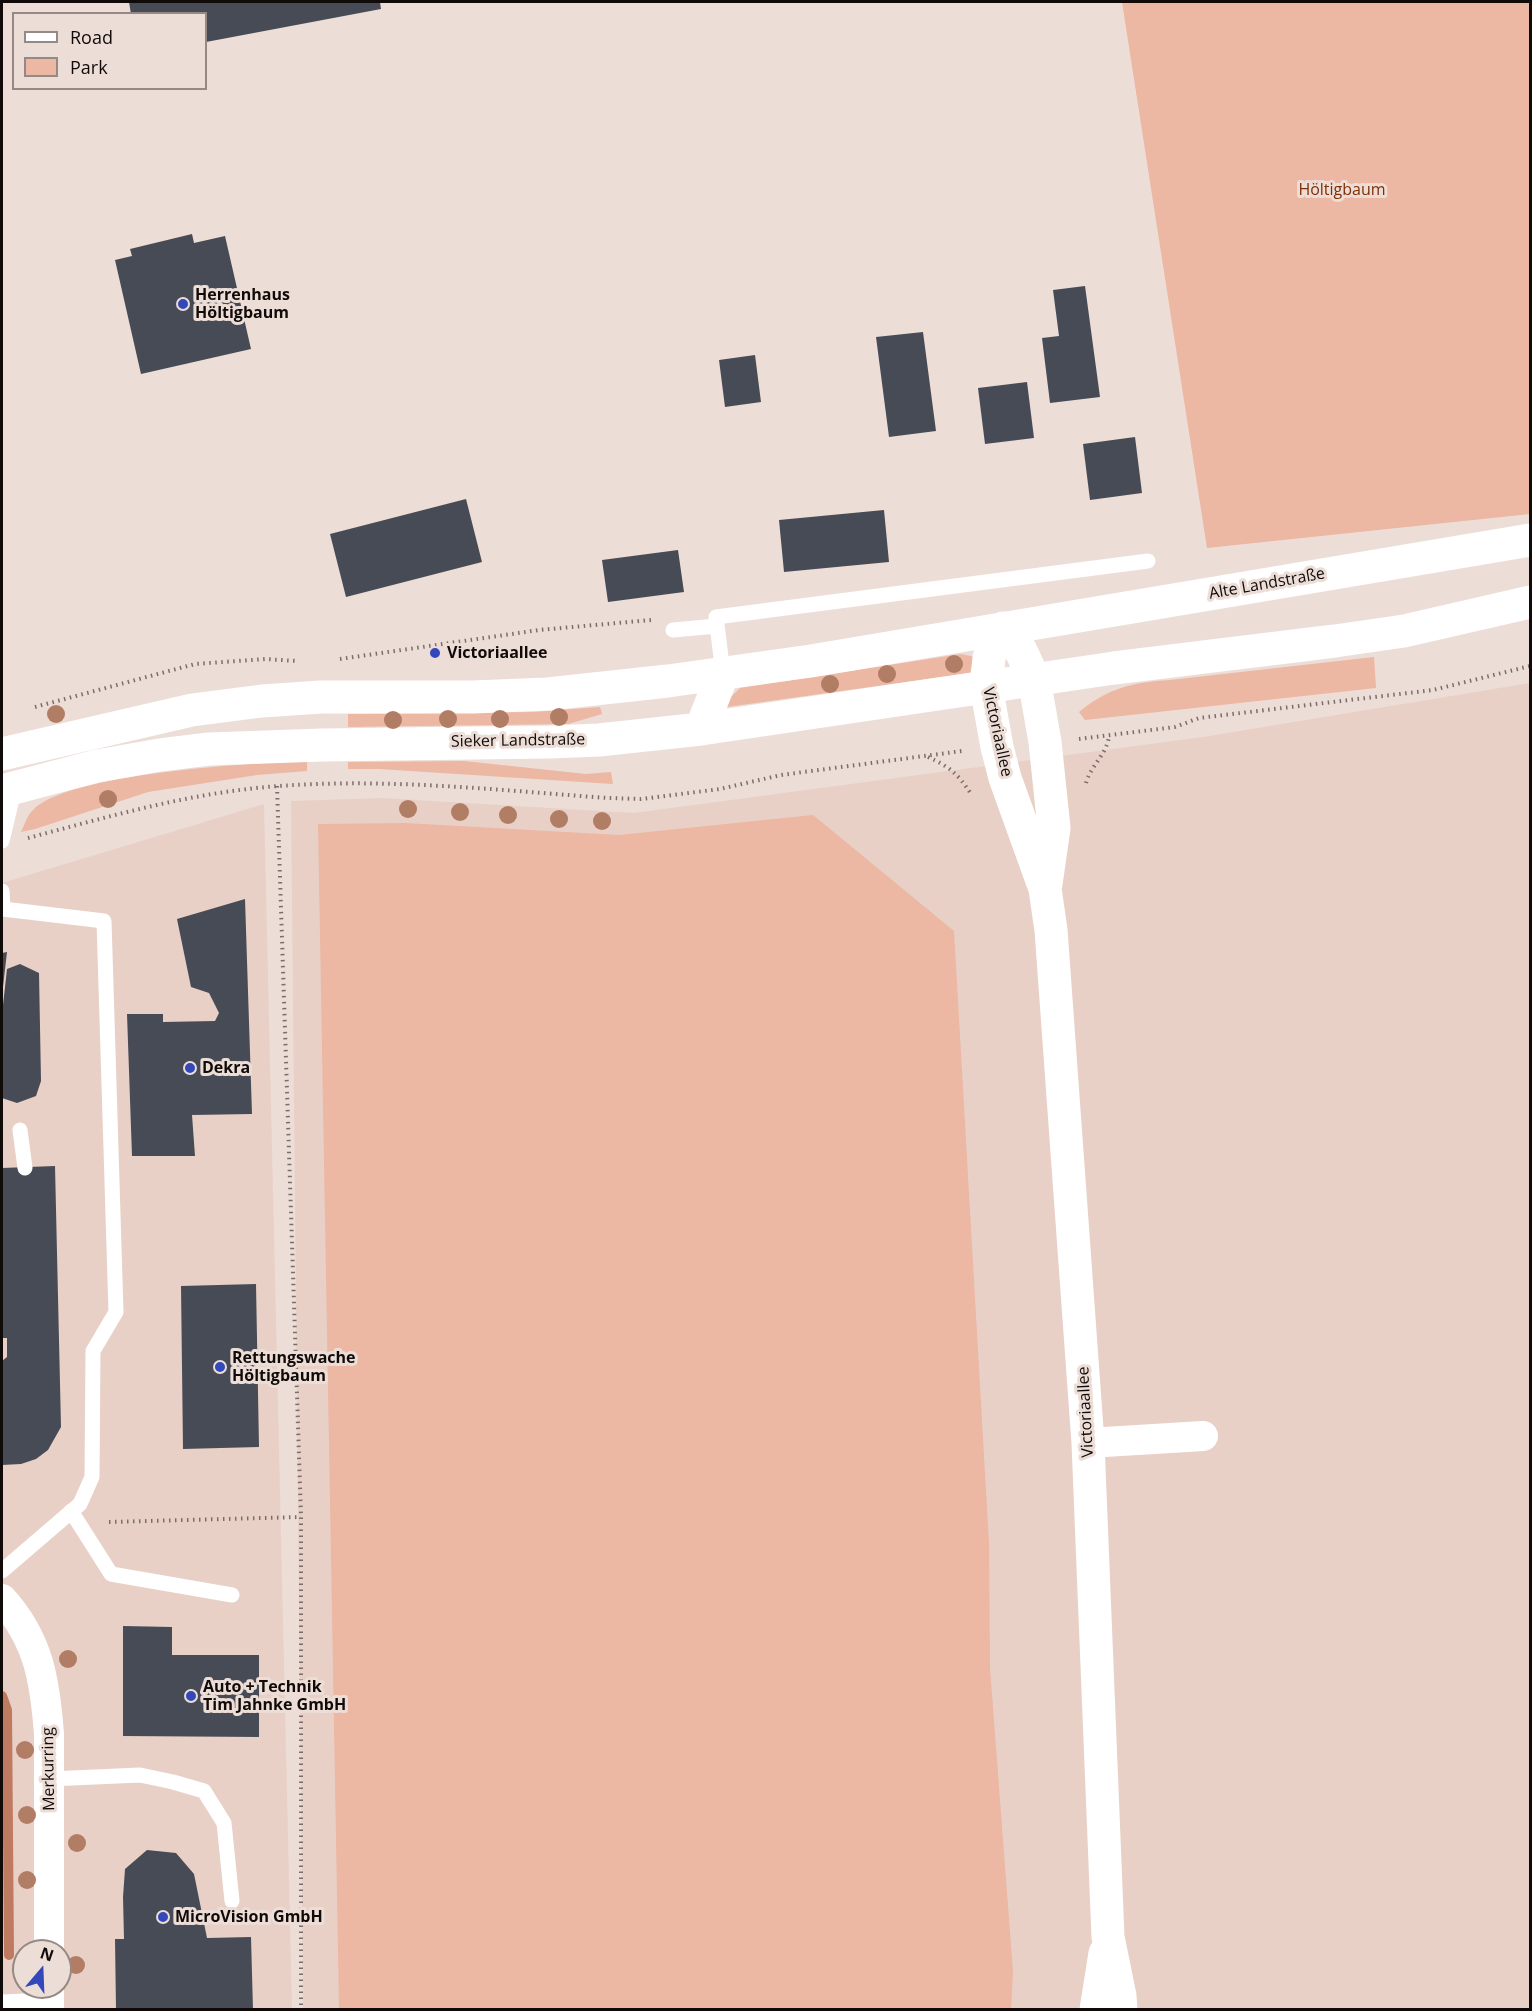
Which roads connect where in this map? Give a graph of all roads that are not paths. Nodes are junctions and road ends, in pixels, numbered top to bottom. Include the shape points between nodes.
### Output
1 (1530, 540) edge
2 (1148, 561) dead end
3 (1530, 602) edge
4 (717, 626) junction
5 (1003, 628) junction
6 (673, 630) road end
7 (723, 674) junction
8 (1034, 679) junction
9 (986, 686) junction
10 (701, 729) junction
11 (2, 754) edge
12 (8, 789) edge
13 (2, 841) edge
14 (1045, 889) junction
15 (2, 891) edge
16 (20, 1130) dead end
17 (25, 1168) dead end
18 (1203, 1436) dead end
19 (1088, 1443) junction
20 (71, 1511) junction
21 (2, 1571) edge
22 (232, 1595) dead end
23 (2, 1599) edge
24 (49, 1779) junction
25 (232, 1901) dead end
26 (1108, 1937) junction
27 (49, 1939) edge
28 (49, 1999) edge
29 (2, 2002) edge
30 (1096, 2010) edge
31 (1121, 2010) edge

1 - 5 main road, Alte Landstraße
2 - 4 lane via 716,617
3 - 8 main road via 1392,633
4 - 6 lane
4 - 7 lane
5 - 7 main road
5 - 8 main road, Victoriaallee via 1021,651
5 - 9 main road, Victoriaallee via 993,644
7 - 10 main road
7 - 11 main road via 548,694 262,701 192,710
8 - 9 main road, Sieker Landstraße
8 - 14 main road, Victoriaallee via 1054,828
9 - 10 main road, Sieker Landstraße
9 - 14 main road, Victoriaallee via 1005,778
10 - 12 main road, Sieker Landstraße via 570,741 209,749 97,766
12 - 13 lane
14 - 19 main road, Victoriaallee
15 - 20 lane via 3,909 104,921 116,1312 93,1352 92,1477 80,1504
16 - 17 lane
18 - 19 street
19 - 26 main road, Victoriaallee
20 - 21 lane
20 - 22 lane via 111,1574
23 - 24 street, Merkurring via 23,1627 38,1659 47,1713
24 - 25 lane via 140,1776 204,1791 224,1823
24 - 27 street, Merkurring
26 - 30 main road, Victoriaallee
26 - 31 main road, Victoriaallee
28 - 29 lane

